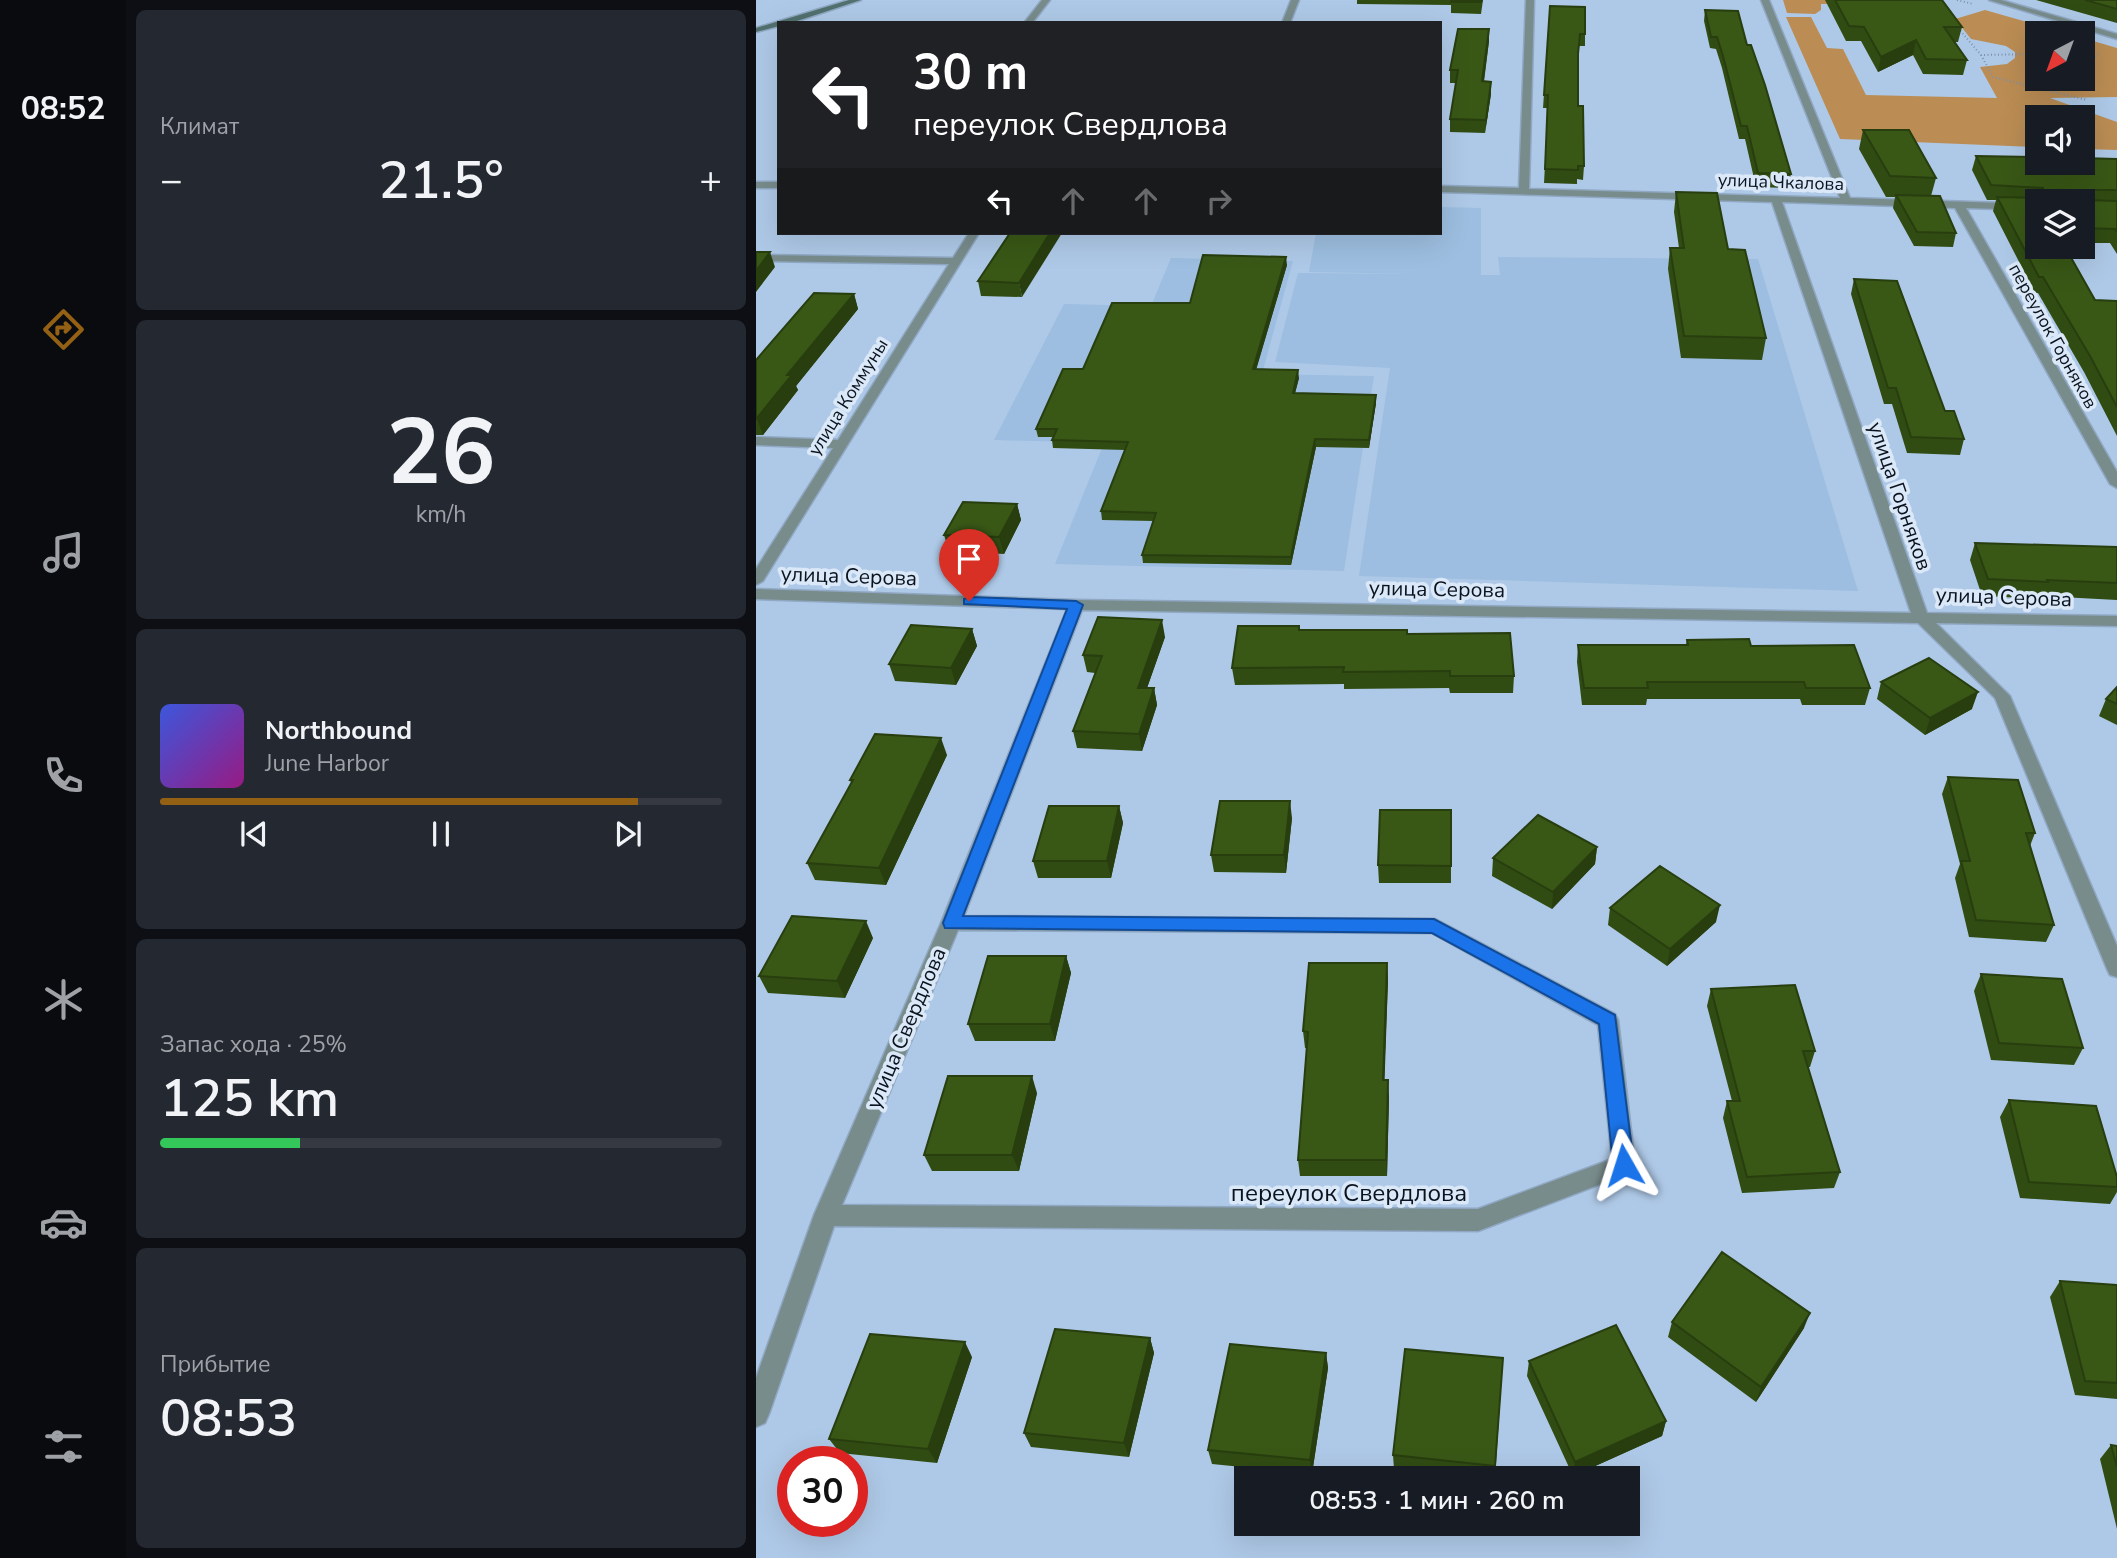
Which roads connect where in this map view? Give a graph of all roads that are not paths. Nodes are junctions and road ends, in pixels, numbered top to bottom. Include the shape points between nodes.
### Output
1 (857, 0) edge
2 (1046, 0) edge
3 (1295, 0) edge
4 (1530, 0) edge
5 (1765, 0) edge
6 (1993, 0) edge
7 (787, 21) edge
8 (1030, 21) edge
9 (1287, 21) edge
10 (777, 24) edge
11 (756, 30) edge
12 (2117, 37) edge
13 (756, 185) edge
14 (777, 185) edge
15 (1442, 189) edge
16 (1524, 190) junction
17 (1776, 199) junction
18 (1846, 201) junction
19 (1959, 205) junction
20 (2025, 207) edge
21 (973, 235) edge
22 (756, 258) edge
23 (954, 261) junction
24 (756, 441) edge
25 (839, 444) junction
26 (2117, 484) edge
27 (756, 581) edge
28 (756, 594) edge
29 (1076, 605) junction
30 (1920, 616) junction
31 (2117, 621) edge
32 (951, 923) junction
33 (2117, 969) edge
34 (826, 1215) junction
35 (756, 1414) edge

1 - 7 main road
2 - 8 street
3 - 9 street
4 - 16 street
5 - 18 street
6 - 12 street
10 - 11 main road
13 - 14 street
15 - 16 street, улица Чкалова
16 - 17 street, улица Чкалова
17 - 18 street, улица Чкалова
17 - 30 street, улица Горняков
18 - 19 street, улица Чкалова
19 - 20 street, улица Чкалова
19 - 26 street, переулок Горняков
21 - 23 street, улица Коммуны
22 - 23 street
23 - 25 street, улица Коммуны
24 - 25 street
25 - 27 street, улица Коммуны
28 - 29 street, улица Серова
29 - 30 street, улица Серова
29 - 32 street, улица Свердлова
30 - 31 street, улица Серова
30 - 33 street, улица Горняков via 2002,696
32 - 34 street, улица Свердлова
32 - 34 street, переулок Свердлова via 1434,926 1608,1020 1624,1165 1478,1220
34 - 35 street, улица Свердлова

